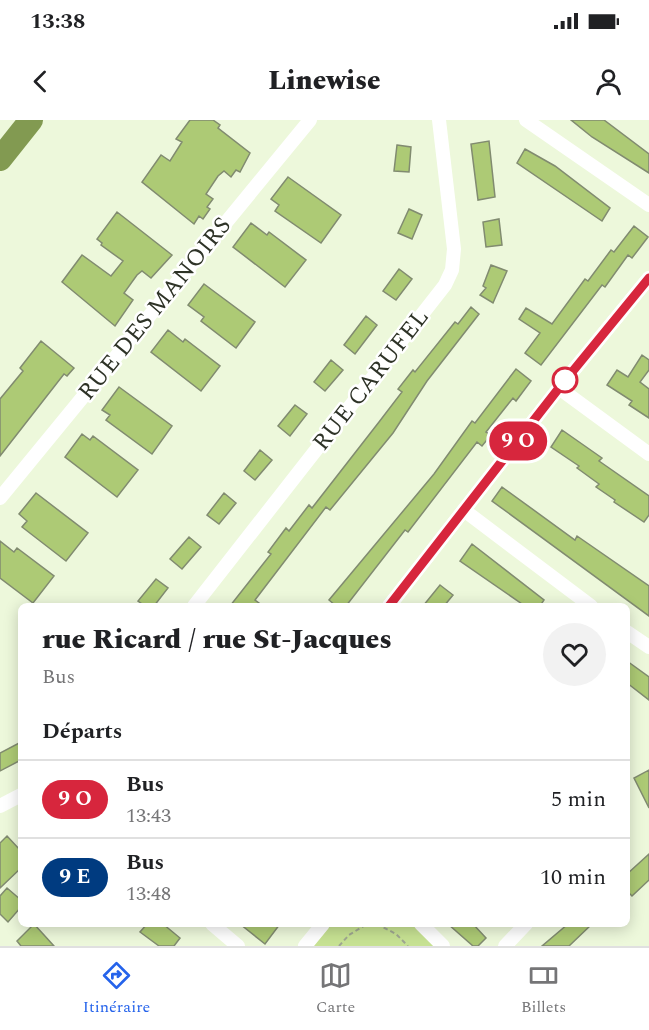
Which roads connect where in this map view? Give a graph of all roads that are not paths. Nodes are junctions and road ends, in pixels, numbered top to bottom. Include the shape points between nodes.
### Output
1 (31, 120) edge
2 (310, 120) edge
3 (441, 120) edge
4 (526, 120) edge
5 (0, 159) edge
6 (649, 205) edge
7 (649, 278) edge
8 (559, 388) junction
9 (649, 454) edge
10 (0, 498) edge
11 (465, 512) junction
12 (196, 603) edge
13 (391, 603) edge
14 (582, 603) edge
15 (630, 634) edge
16 (649, 647) edge
17 (18, 797) edge
18 (0, 806) edge
19 (216, 927) edge
20 (321, 927) edge
21 (424, 927) edge
22 (523, 927) edge
23 (238, 946) edge
24 (305, 946) edge
25 (443, 946) edge
26 (505, 946) edge

1 - 5 highway
2 - 10 street, RUE DES MANOIRS
3 - 12 street, RUE CARUFEL via 454,249 446,285
4 - 6 street
7 - 8 street
8 - 9 street
8 - 11 street
11 - 13 street
11 - 14 street
15 - 16 street
17 - 18 street
19 - 23 street
20 - 24 street
21 - 25 street
22 - 26 street

